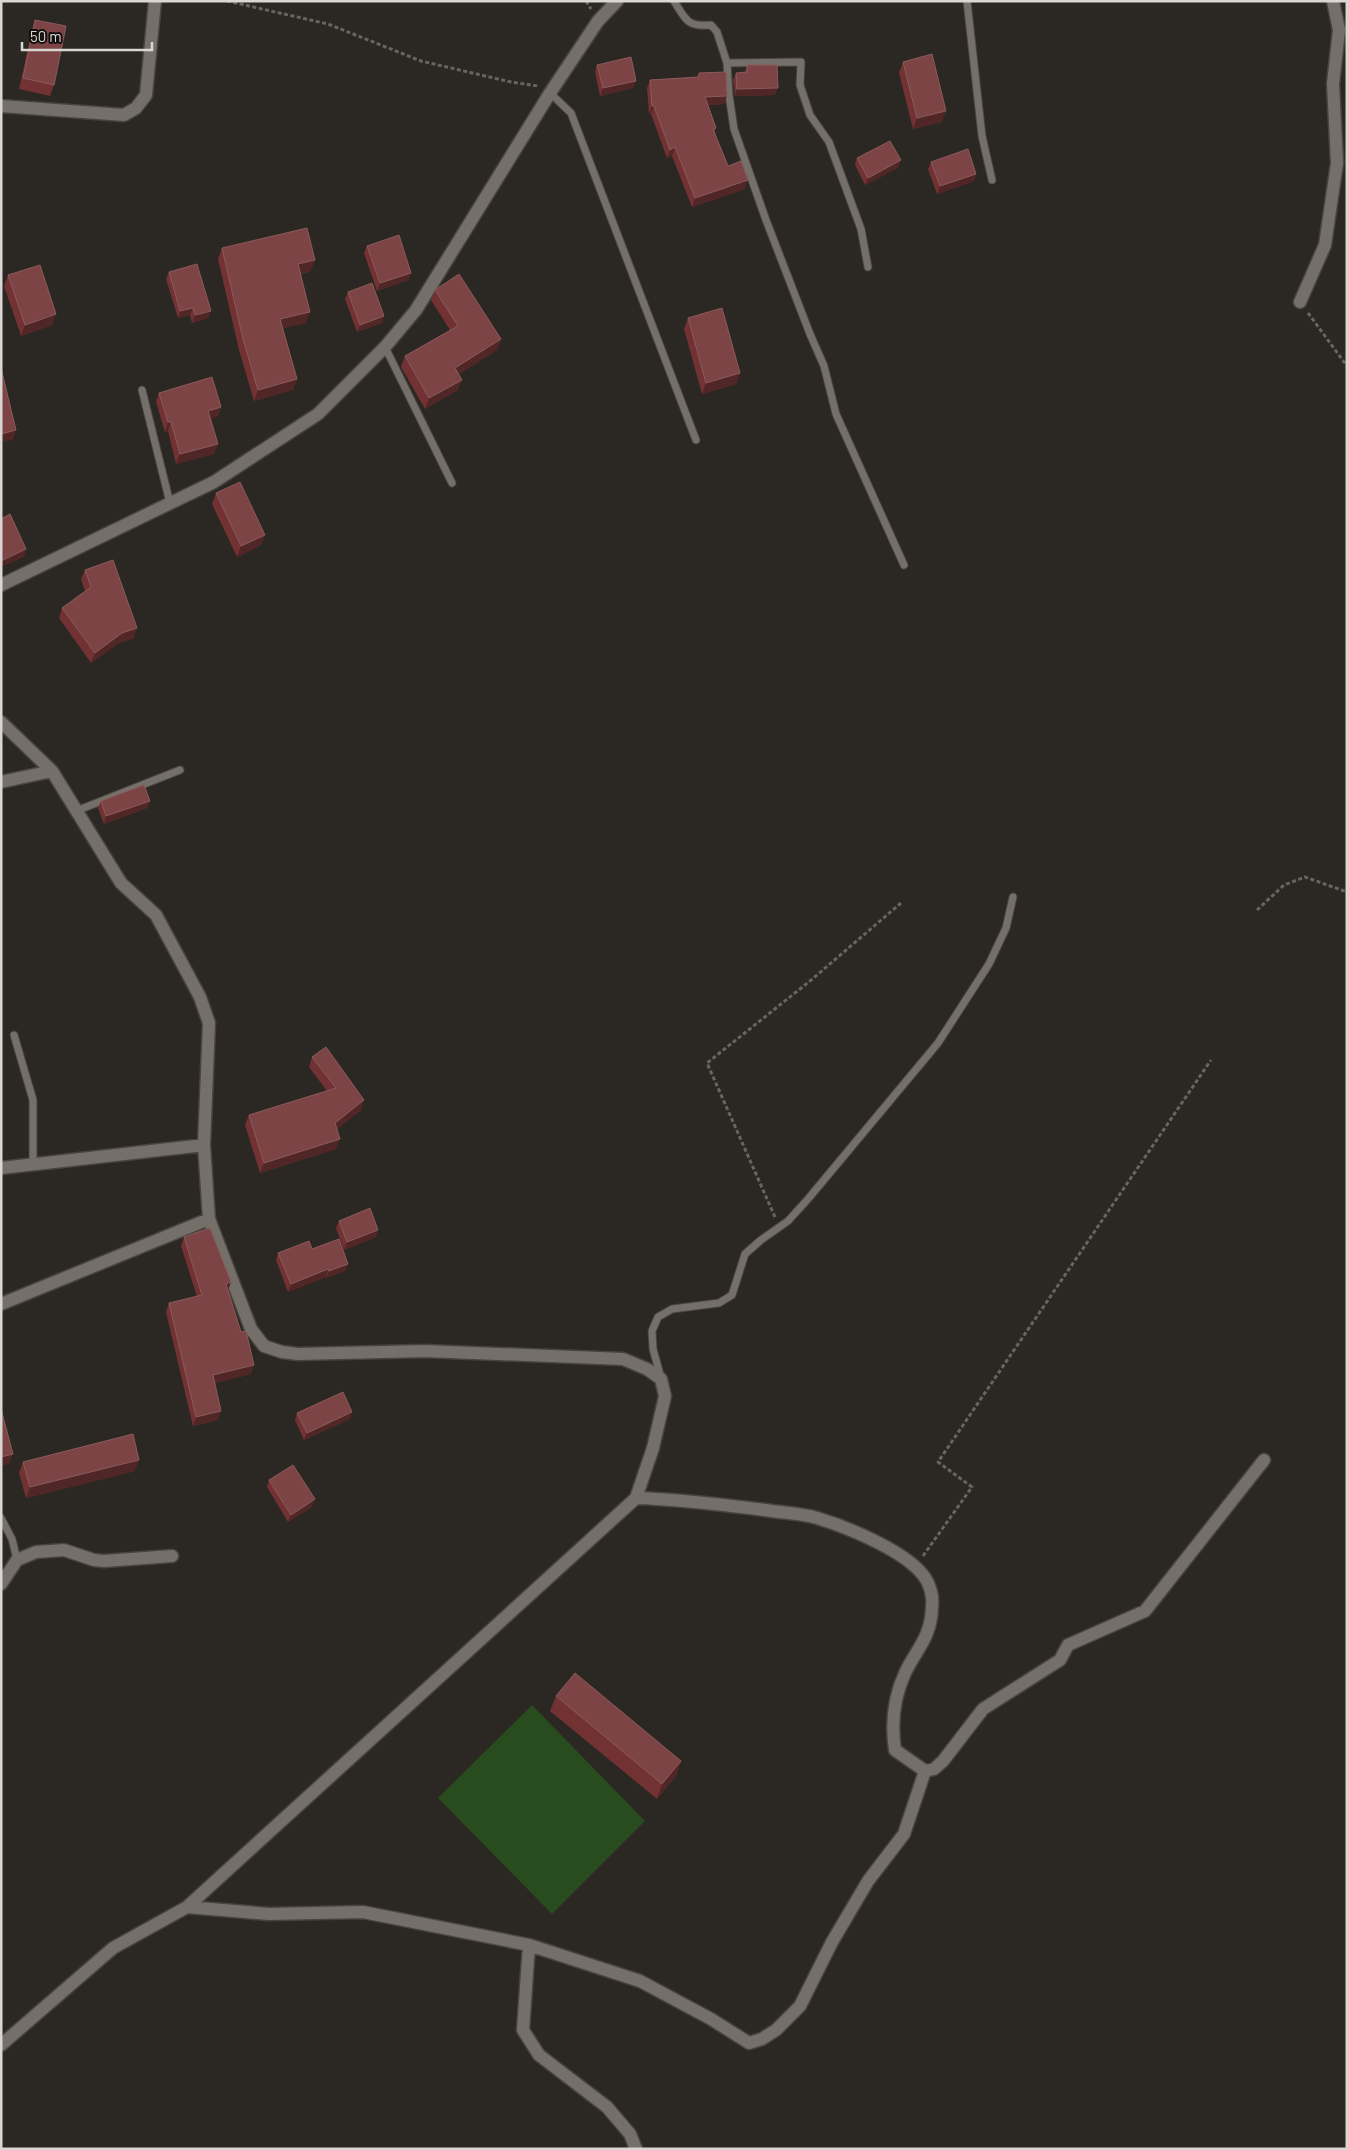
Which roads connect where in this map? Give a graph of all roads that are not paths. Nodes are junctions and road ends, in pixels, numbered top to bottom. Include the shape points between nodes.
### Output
1 (155, 1) edge
2 (617, 1) edge
3 (674, 1) edge
4 (968, 1) edge
5 (1333, 1) edge
6 (727, 63) junction
7 (552, 90) junction
8 (1, 106) edge
9 (992, 180) dead end
10 (868, 267) dead end
11 (1300, 302) road end
12 (385, 346) junction
13 (142, 390) dead end
14 (696, 440) dead end
15 (452, 483) dead end
16 (170, 503) junction
17 (904, 565) dead end
18 (1, 585) edge
19 (1, 722) edge
20 (180, 770) dead end
21 (52, 771) junction
22 (1, 782) edge
23 (76, 811) junction
24 (1012, 897) dead end
25 (14, 1034) dead end
26 (204, 1145) junction
27 (33, 1164) junction
28 (1, 1168) edge
29 (209, 1219) junction
30 (1, 1304) edge
31 (661, 1379) junction
32 (1264, 1460) dead end
33 (636, 1498) junction
34 (1, 1518) edge
35 (172, 1556) dead end
36 (18, 1560) junction
37 (1, 1584) edge
38 (925, 1771) junction
39 (187, 1907) junction
40 (529, 1945) junction
41 (1, 2045) edge
42 (636, 2149) edge

1 - 8 street via 146,94 136,108 124,115
2 - 7 street via 598,21
3 - 6 lane via 688,23 711,26 718,32
4 - 9 lane via 982,136
5 - 11 street via 1339,30 1333,84 1338,163 1325,245
6 - 10 lane via 802,62 800,85 810,115 829,142 861,229
6 - 17 lane via 734,129 756,192 824,366 836,414
7 - 12 street via 416,310
7 - 14 lane via 571,113
12 - 15 lane
12 - 16 street via 318,414 214,482
13 - 16 lane
16 - 18 street
19 - 21 street
20 - 23 lane
21 - 22 street
21 - 23 street
23 - 26 street via 121,884 156,914 200,997 209,1023
24 - 31 lane via 1006,928 988,964 938,1043 788,1221 745,1254 732,1295 719,1303 672,1310 658,1317 652,1331
25 - 27 lane via 32,1100
26 - 27 street
26 - 29 street
27 - 28 street
29 - 30 street
29 - 31 street via 251,1329 264,1346 298,1354 425,1351 623,1359
31 - 33 street via 665,1396 653,1448
32 - 38 street via 1145,1610 1068,1645 1060,1660 983,1709 943,1761 934,1769
33 - 38 street via 677,1499 816,1517 871,1538 915,1566 932,1593 932,1608 927,1637 905,1673 893,1711 893,1738 895,1750
33 - 39 street
34 - 36 lane
35 - 36 street via 104,1561 64,1550 36,1552
36 - 37 street
38 - 40 street via 904,1834 868,1881 800,2006 762,2039 749,2043 640,1981
39 - 40 street via 269,1914 363,1912
39 - 41 street via 113,1948
40 - 42 street via 522,2030 539,2055 606,2107 630,2134

